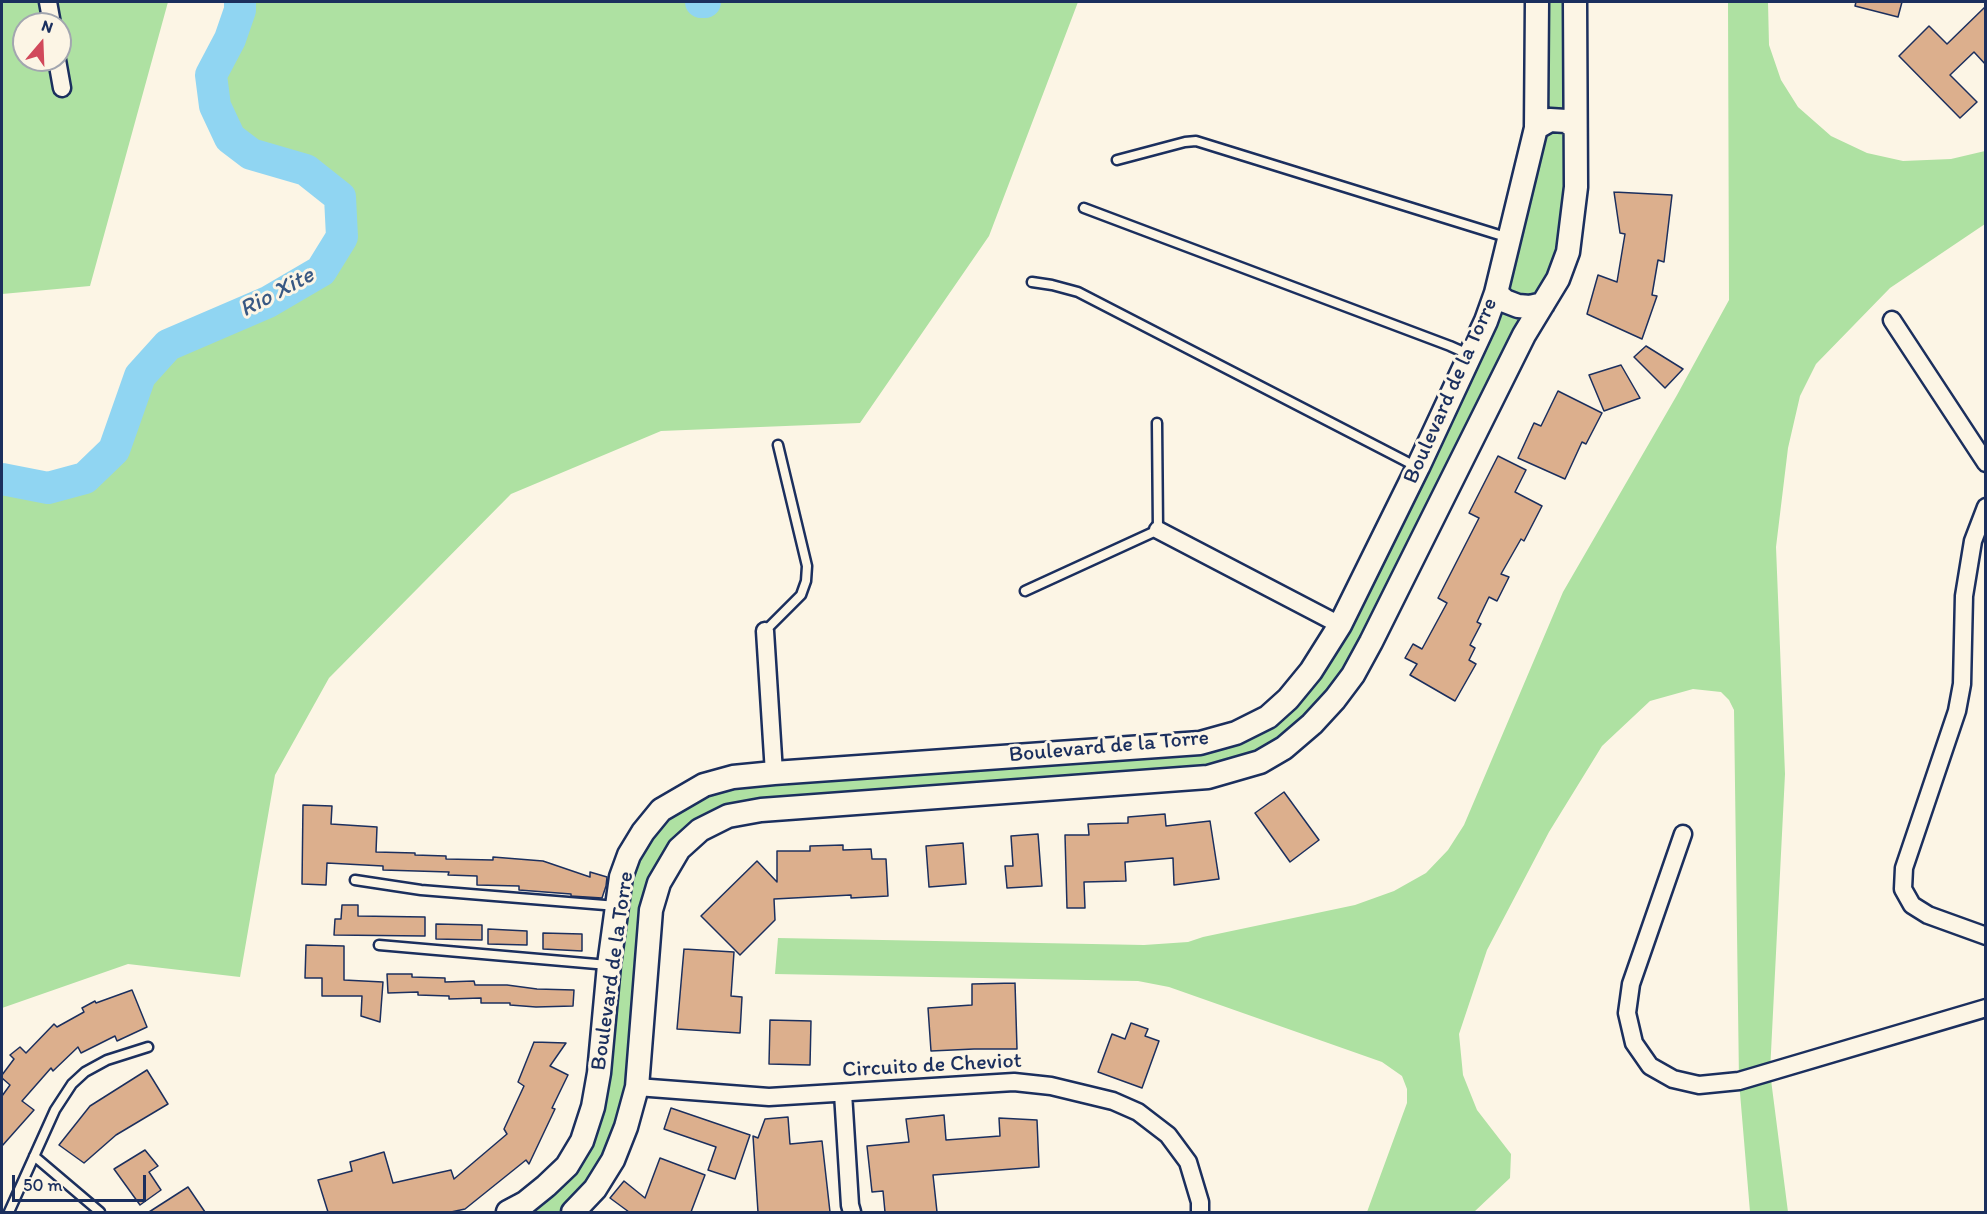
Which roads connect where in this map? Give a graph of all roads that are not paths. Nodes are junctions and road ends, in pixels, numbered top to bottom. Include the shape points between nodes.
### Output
1 (1536, 2) edge
2 (1575, 2) edge
3 (59, 72) edge
4 (62, 88) dead end
5 (1575, 127) junction
6 (1536, 128) junction
7 (1117, 160) dead end
8 (1084, 208) dead end
9 (1509, 238) junction
10 (1032, 282) dead end
11 (1496, 293) junction
12 (1543, 304) junction
13 (1893, 320) dead end
14 (1471, 356) junction
15 (1157, 423) dead end
16 (778, 445) dead end
17 (1986, 463) edge
18 (1418, 467) junction
19 (1986, 507) edge
20 (1158, 530) junction
21 (1025, 591) dead end
22 (1340, 625) junction
23 (765, 631) joint
24 (774, 773) junction
25 (1683, 834) dead end
26 (355, 880) dead end
27 (617, 906) junction
28 (1986, 936) edge
29 (379, 945) dead end
30 (609, 965) junction
31 (1986, 1008) edge
32 (148, 1047) dead end
33 (637, 1087) junction
34 (843, 1093) junction
35 (34, 1156) junction
36 (9, 1212) edge
37 (100, 1212) edge
38 (508, 1212) edge
39 (573, 1212) edge
40 (852, 1212) edge
41 (1200, 1212) edge

1 - 6 street, Boulevard de la Torre
2 - 5 street, Boulevard de la Torre
3 - 4 street
5 - 6 street via 1566,121 1550,120
5 - 12 street, Boulevard de la Torre via 1576,187 1568,252
6 - 9 street, Boulevard de la Torre
7 - 9 lane via 1196,141
8 - 14 lane
9 - 11 street, Boulevard de la Torre
10 - 18 lane via 1078,292
11 - 12 street via 1518,306
11 - 14 street, Boulevard de la Torre
12 - 33 street, Boulevard de la Torre via 1353,675 1312,724 1260,762 1208,777 761,810 728,816 700,830 679,849 659,883 651,910
13 - 17 street
14 - 18 street, Boulevard de la Torre
15 - 20 lane
16 - 23 lane via 807,566 806,581 801,595
18 - 22 street, Boulevard de la Torre
19 - 28 street via 1973,541 1964,596 1962,684 1957,711 1904,868 1903,889 1912,905 1928,915
20 - 21 lane
20 - 22 street
22 - 24 street, Boulevard de la Torre via 1311,671 1268,717 1236,733 1200,743
23 - 24 street
24 - 27 street, Boulevard de la Torre via 704,785 661,810 629,855
25 - 31 street via 1631,984 1627,1013 1634,1043 1650,1066 1673,1079 1700,1085 1739,1081
26 - 27 lane via 412,889
27 - 30 street, Boulevard de la Torre
29 - 30 lane
30 - 38 street, Boulevard de la Torre via 599,1073 582,1141 567,1166 525,1203
32 - 35 lane via 107,1060 72,1084
33 - 34 street, Circuito de Cheviot via 769,1097
33 - 39 street, Boulevard de la Torre via 614,1160 595,1190
34 - 40 street
34 - 41 street, Circuito de Cheviot via 1014,1082 1051,1086 1113,1101 1138,1112 1168,1135 1188,1162
35 - 36 lane
35 - 37 lane

